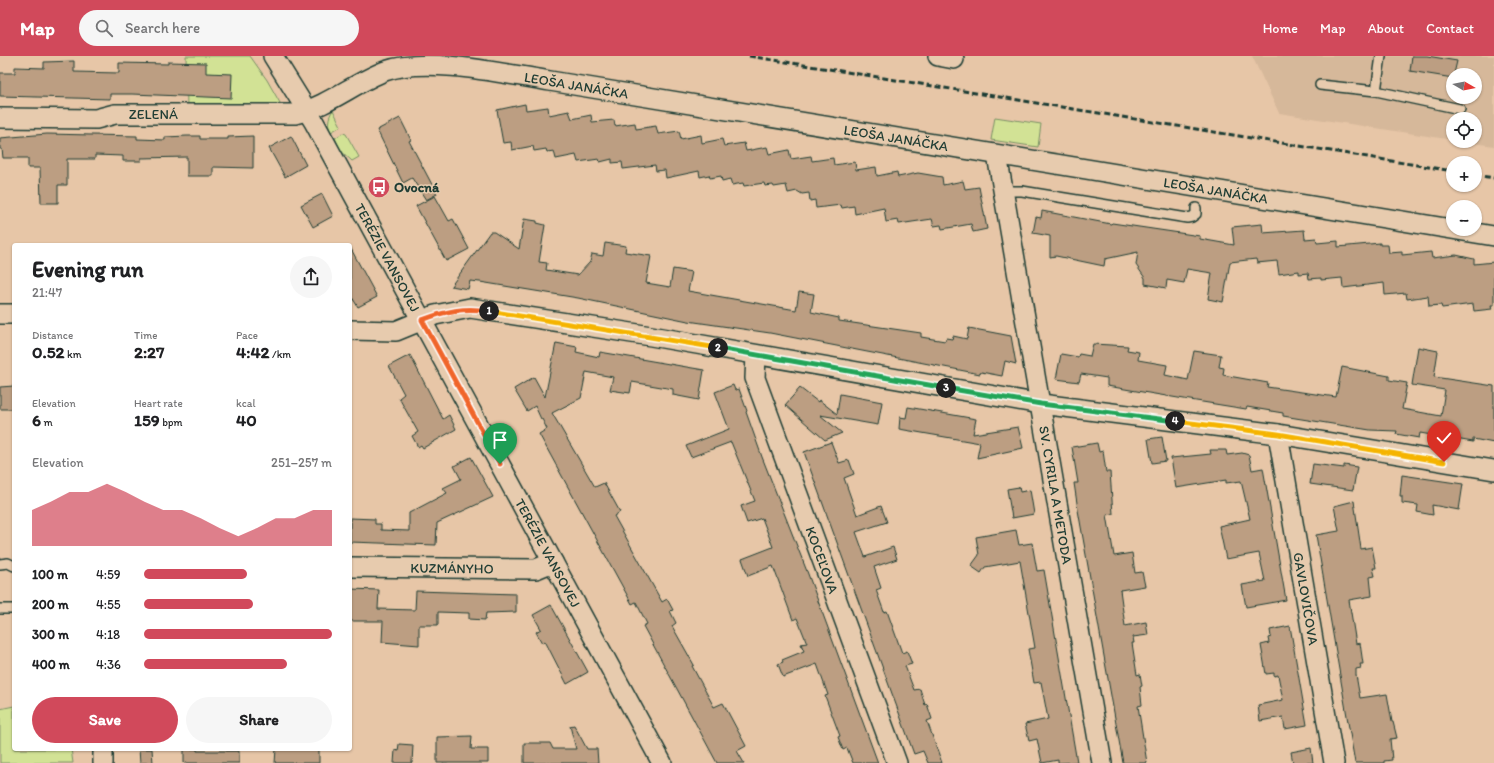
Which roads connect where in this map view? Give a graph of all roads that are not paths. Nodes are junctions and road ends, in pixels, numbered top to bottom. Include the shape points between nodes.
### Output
1 (273, 56) edge
2 (1381, 56) edge
3 (1320, 85) dead end
4 (1376, 91) junction
5 (1460, 109) dead end
6 (307, 111) junction
7 (0, 118) edge
8 (997, 155) junction
9 (1003, 191) junction
10 (1196, 208) dead end
11 (1494, 236) edge
12 (422, 320) junction
13 (352, 330) edge
14 (756, 355) junction
15 (1041, 404) junction
16 (1278, 434) junction
17 (1494, 470) edge
18 (553, 562) junction
19 (0, 564) edge
20 (12, 565) edge
21 (352, 567) edge
22 (0, 609) edge
23 (12, 609) edge
24 (103, 751) edge
25 (103, 763) edge
26 (662, 763) edge
27 (897, 763) edge
28 (1102, 763) edge
29 (1334, 763) edge

1 - 6 street, TERÉZIE VANSOVEJ
2 - 4 lane
3 - 4 lane
4 - 5 lane
6 - 7 street, ZELENÁ via 290,114 115,114 96,119
6 - 8 street, LEOŠA JANÁČKA via 386,70 438,64
6 - 12 street, TERÉZIE VANSOVEJ
8 - 9 street, SV. CYRILA A METODA
8 - 11 street, LEOŠA JANÁČKA
9 - 10 lane via 1022,191 1187,218 1192,217
9 - 15 street, SV. CYRILA A METODA
12 - 13 street via 391,332
12 - 14 street via 470,308
12 - 18 street, TERÉZIE VANSOVEJ
14 - 15 street
14 - 27 street, KOCEĽOVA via 755,378
15 - 16 street
15 - 28 street, SV. CYRILA A METODA
16 - 17 street
16 - 29 street, GAVLOVIČOVA
18 - 21 street, KUZMÁNYHO via 536,569
18 - 26 street, TERÉZIE VANSOVEJ
19 - 20 lane
22 - 23 lane
24 - 25 street

